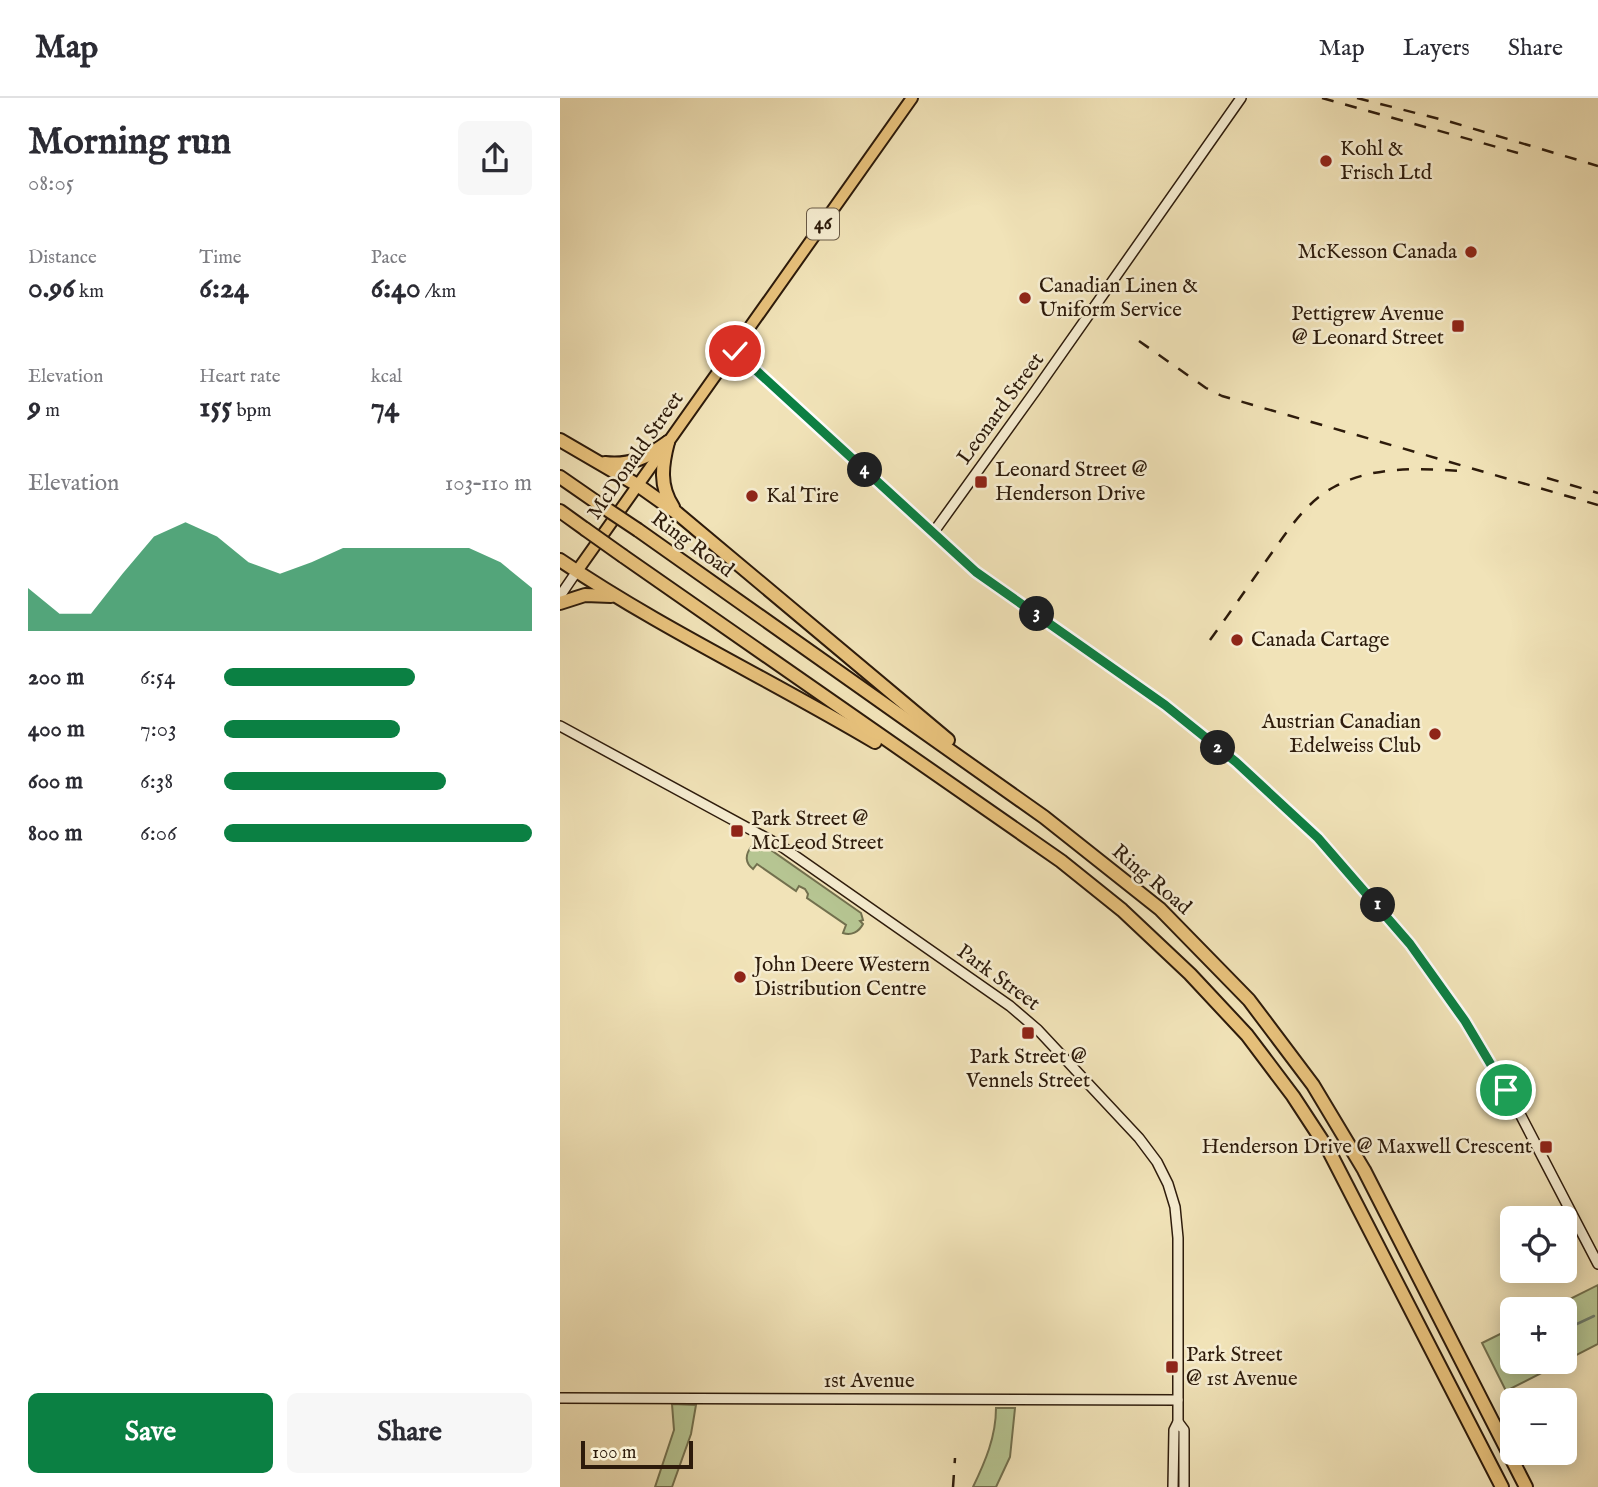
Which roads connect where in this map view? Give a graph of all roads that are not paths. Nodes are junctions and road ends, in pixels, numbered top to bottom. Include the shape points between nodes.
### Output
1 (912, 98) edge
2 (1241, 98) edge
3 (735, 351) junction
4 (560, 440) edge
5 (668, 442) junction
6 (600, 462) junction
7 (560, 477) edge
8 (639, 486) junction
9 (560, 511) edge
10 (677, 513) junction
11 (933, 533) junction
12 (560, 559) edge
13 (577, 571) junction
14 (560, 596) edge
15 (615, 597) junction
16 (560, 603) edge
17 (560, 726) edge
18 (951, 786) junction
19 (1044, 817) junction
20 (1598, 1264) edge
21 (560, 1398) edge
22 (1178, 1400) junction
23 (1178, 1422) junction
24 (1173, 1487) edge
25 (1184, 1487) edge
26 (1502, 1487) edge
27 (1526, 1487) edge

1 - 3 main road, McDonald Street / 46
2 - 11 street, Leonard Street
3 - 5 main road, McDonald Street / 46
3 - 11 street
4 - 6 highway
5 - 6 highway via 633,463
5 - 8 main road, McDonald Street / 46
5 - 10 highway via 662,465 664,488
6 - 8 highway
7 - 19 highway, Ring Road, bridge
8 - 10 highway
8 - 13 main road, McDonald Street / 46
9 - 18 highway, Ring Road, bridge
10 - 19 highway
11 - 20 street via 976,572 1165,705 1227,755 1351,874 1410,944 1465,1021 1519,1112
12 - 13 highway
13 - 14 street, McDonald Street
13 - 15 highway
15 - 16 highway via 585,595
15 - 18 highway
17 - 22 street, Park Street via 780,846 1010,1006 1139,1138 1157,1162 1175,1207
18 - 26 highway, Ring Road via 1061,861 1122,910 1247,1035 1329,1151
19 - 27 highway, Ring Road via 1160,909 1249,1000 1313,1085 1364,1170
21 - 22 street, 1st Avenue
22 - 23 street, Park Street
23 - 24 street, Park Street
23 - 25 street, Park Street via 1184,1430

